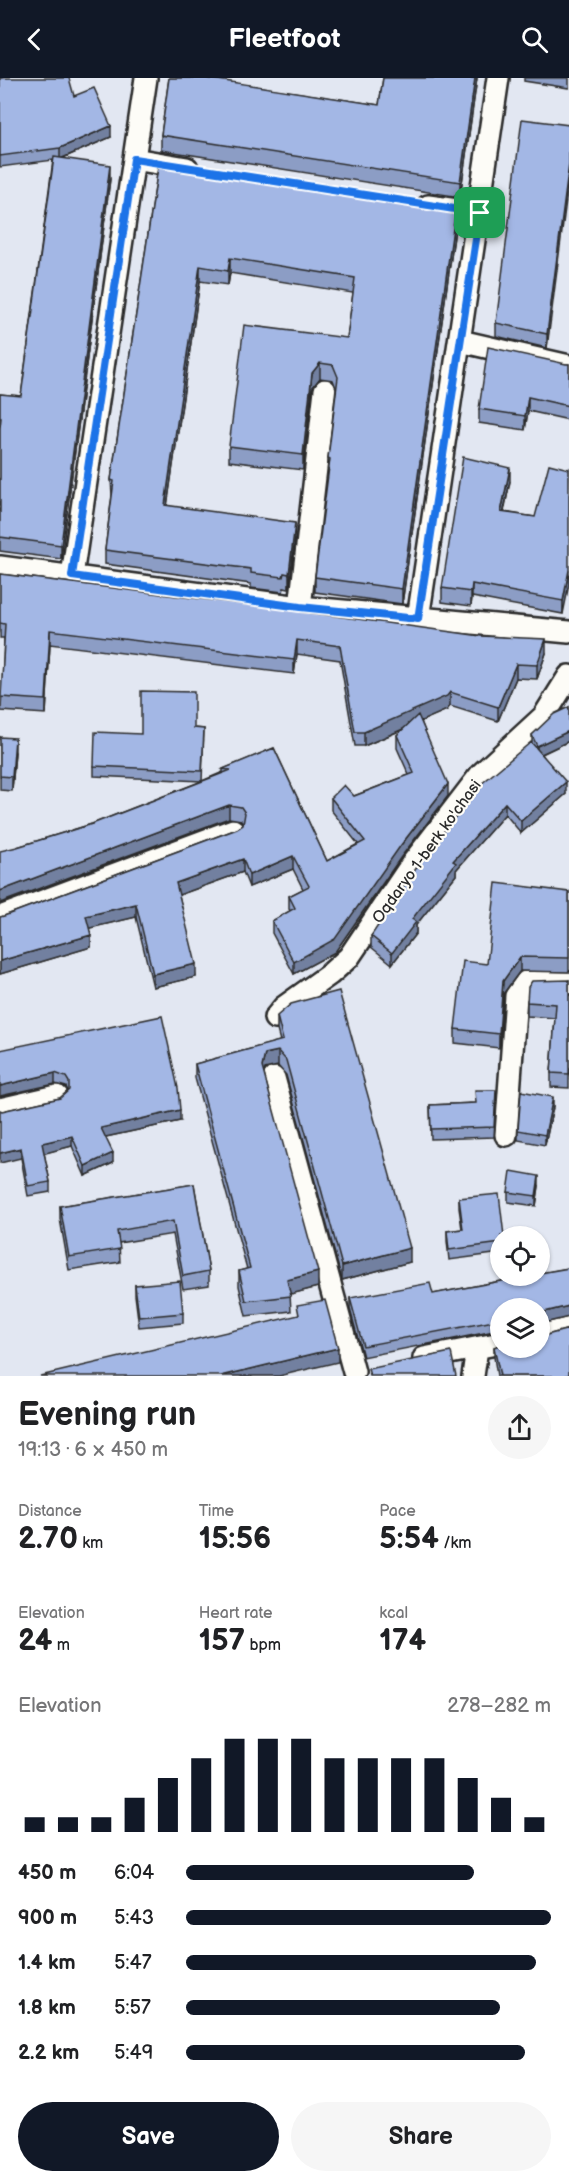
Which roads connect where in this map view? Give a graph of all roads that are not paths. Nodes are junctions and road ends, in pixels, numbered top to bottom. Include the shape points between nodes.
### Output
1 (146, 78) edge
2 (498, 78) edge
3 (134, 159) junction
4 (203, 171) edge
5 (409, 203) edge
6 (480, 213) junction
7 (460, 341) junction
8 (569, 366) edge
9 (325, 390) dead end
10 (0, 567) edge
11 (72, 576) junction
12 (300, 607) junction
13 (418, 619) junction
14 (569, 632) edge
15 (569, 676) edge
16 (233, 830) edge
17 (0, 916) edge
18 (569, 983) edge
19 (274, 1018) dead end
20 (274, 1078) dead end
21 (57, 1096) edge
22 (0, 1109) edge
23 (506, 1135) dead end
24 (569, 1328) edge
25 (550, 1333) edge
26 (490, 1345) edge
27 (477, 1348) junction
28 (410, 1361) edge
29 (376, 1368) edge
30 (344, 1374) edge
31 (473, 1376) edge

1 - 3 street
2 - 6 street
3 - 4 street
3 - 11 street
5 - 6 street
6 - 7 street
7 - 8 street
7 - 13 street
9 - 12 street
10 - 11 street
11 - 12 street
12 - 13 street
13 - 14 street
15 - 19 street, Oqdaryo 1-berk ko'chasi via 544,716 481,774 411,865 349,957
16 - 17 street
18 - 23 street via 526,982 516,996
20 - 30 street
21 - 22 street
24 - 25 street
26 - 27 street
27 - 28 street
27 - 31 street
29 - 30 street

